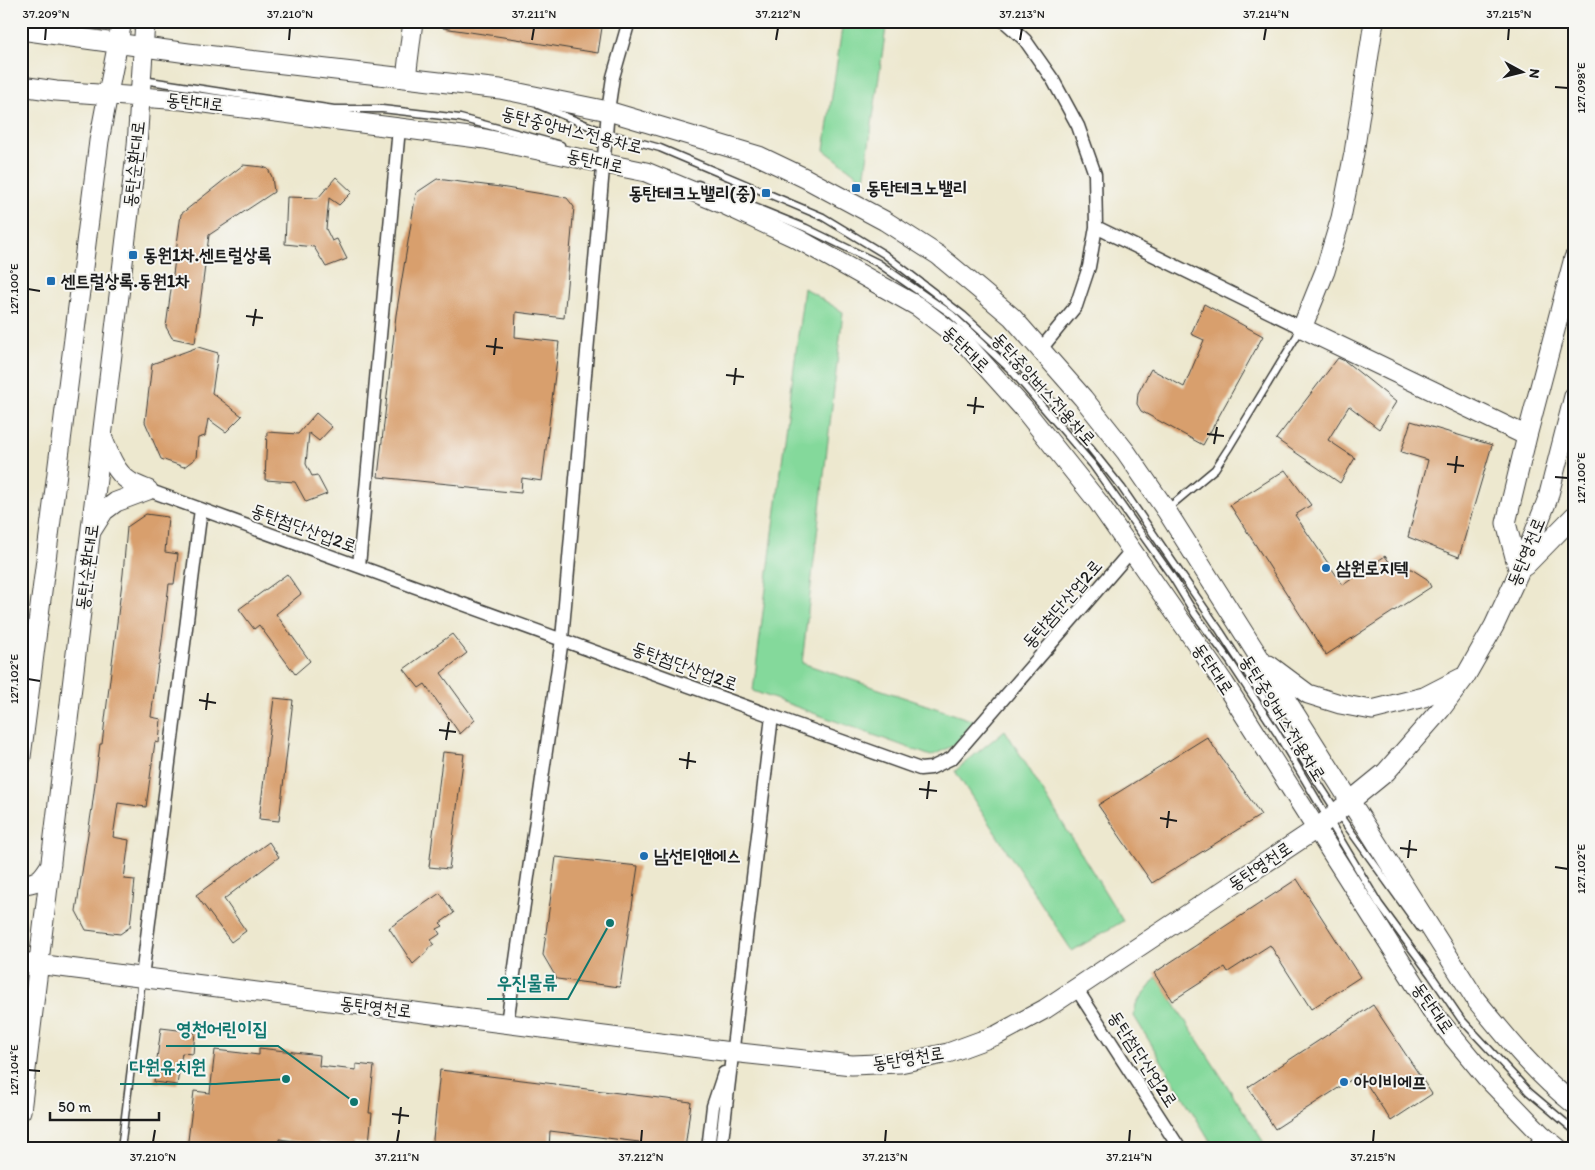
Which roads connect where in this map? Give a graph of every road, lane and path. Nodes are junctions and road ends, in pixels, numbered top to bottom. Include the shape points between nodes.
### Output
1 (122, 21) edge
2 (145, 21) edge
3 (413, 21) edge
4 (629, 21) edge
5 (1004, 21) edge
6 (1374, 21) edge
7 (21, 30) edge
8 (118, 42) junction
9 (143, 46) junction
10 (406, 78) junction
11 (21, 86) edge
12 (141, 88) junction
13 (500, 89) junction
14 (107, 95) junction
15 (608, 111) junction
16 (399, 128) junction
17 (606, 133) junction
18 (571, 148) dead end
19 (605, 156) junction
20 (695, 182) dead end
21 (1096, 227) junction
22 (1574, 258) edge
23 (1302, 328) junction
24 (1041, 350) junction
25 (1574, 396) edge
26 (1527, 436) junction
27 (102, 438) junction
28 (148, 490) junction
29 (201, 509) junction
30 (1166, 510) junction
31 (1574, 516) edge
32 (91, 532) junction
33 (1131, 551) junction
34 (360, 566) junction
35 (1519, 572) junction
36 (562, 639) junction
37 (1261, 660) junction
38 (1465, 677) junction
39 (772, 716) junction
40 (21, 757) edge
41 (1333, 816) junction
42 (51, 864) junction
43 (21, 882) edge
44 (1423, 932) dead end
45 (1434, 949) dead end
46 (30, 963) edge
47 (142, 978) junction
48 (1076, 988) junction
49 (506, 1023) junction
50 (1503, 1045) dead end
51 (731, 1052) junction
52 (24, 1061) edge
53 (1530, 1074) dead end
54 (1574, 1104) edge
55 (21, 1111) edge
56 (1574, 1112) edge
57 (1574, 1130) edge
58 (1538, 1141) edge
59 (121, 1149) edge
60 (708, 1149) edge
61 (720, 1149) edge
62 (1180, 1149) edge
63 (1559, 1149) edge

1 - 8 street, 동탄순환대로
2 - 9 street, 동탄순환대로
3 - 10 street
4 - 15 street via 613,77
5 - 21 street via 1025,40 1054,80 1078,126 1095,174
6 - 23 street via 1341,218 1325,271
7 - 8 street, 동탄대로
8 - 9 street, 동탄대로
8 - 14 street, 동탄순환대로
9 - 10 street, 동탄대로
9 - 12 street, 동탄순환대로
10 - 13 street, 동탄대로
11 - 14 street, 동탄대로
12 - 14 street, 동탄대로
12 - 16 street, 동탄대로 via 182,100
12 - 18 lane, 동탄중앙버스전용차로 via 334,109 382,109 460,118
12 - 27 street, 동탄순환대로 via 138,146
13 - 15 street, 동탄대로
13 - 17 lane
14 - 40 street, 동탄순환대로
15 - 17 street
15 - 24 street, 동탄대로 via 759,156 885,221 938,255 979,288 1012,317
16 - 19 street, 동탄대로
16 - 34 street
17 - 19 street
17 - 41 lane via 660,148 823,217 884,254 942,298 1020,367 1063,414 1122,488 1220,631
19 - 33 street, 동탄대로 via 723,204 798,239 917,306 963,341 1023,408 1098,502
19 - 36 street
20 - 41 lane, 동탄중앙버스전용차로 via 806,228 878,264 951,314 1011,370 1092,464
21 - 23 street
21 - 24 street via 1089,268 1076,306
22 - 26 street
23 - 26 street
23 - 30 lane via 1215,469
24 - 30 street, 동탄대로 via 1126,452
25 - 35 street, 동탄영천로 via 1548,498
26 - 35 street via 1506,523
27 - 28 street via 119,472 129,482
27 - 32 street, 동탄순환대로
28 - 29 street, 동탄첨단산업2로
28 - 32 street via 118,501 104,511
29 - 34 street, 동탄첨단산업2로
29 - 47 street
30 - 37 street, 동탄대로
31 - 35 street
32 - 42 street, 동탄순환대로
33 - 39 street, 동탄첨단산업2로 via 952,758 942,764 920,769
33 - 41 street, 동탄대로 via 1224,683
34 - 36 street, 동탄첨단산업2로
35 - 38 street, 동탄영천로
36 - 39 street, 동탄첨단산업2로
36 - 49 street
37 - 38 street via 1308,694 1372,710 1424,697
37 - 41 street, 동탄대로
38 - 41 street, 동탄영천로 via 1386,772
39 - 51 street
41 - 44 lane
41 - 48 street, 동탄영천로
41 - 54 street via 1520,1054
41 - 57 lane, 동탄중앙버스전용차로 via 1379,904 1461,1019 1530,1092
41 - 58 street, 동탄대로 via 1434,1014
42 - 43 street via 36,882
42 - 46 street, 동탄순환대로
45 - 50 lane
46 - 47 street, 동탄영천로
46 - 52 street, 동탄순환대로
47 - 49 street, 동탄영천로
47 - 59 lane
48 - 51 street, 동탄영천로 via 998,1035 948,1053 900,1062 852,1065
48 - 62 street, 동탄첨단산업2로
49 - 51 street, 동탄영천로
51 - 60 street via 713,1106
51 - 61 street
52 - 55 street, 동탄순환대로
53 - 56 lane
58 - 63 street, 동탄대로

